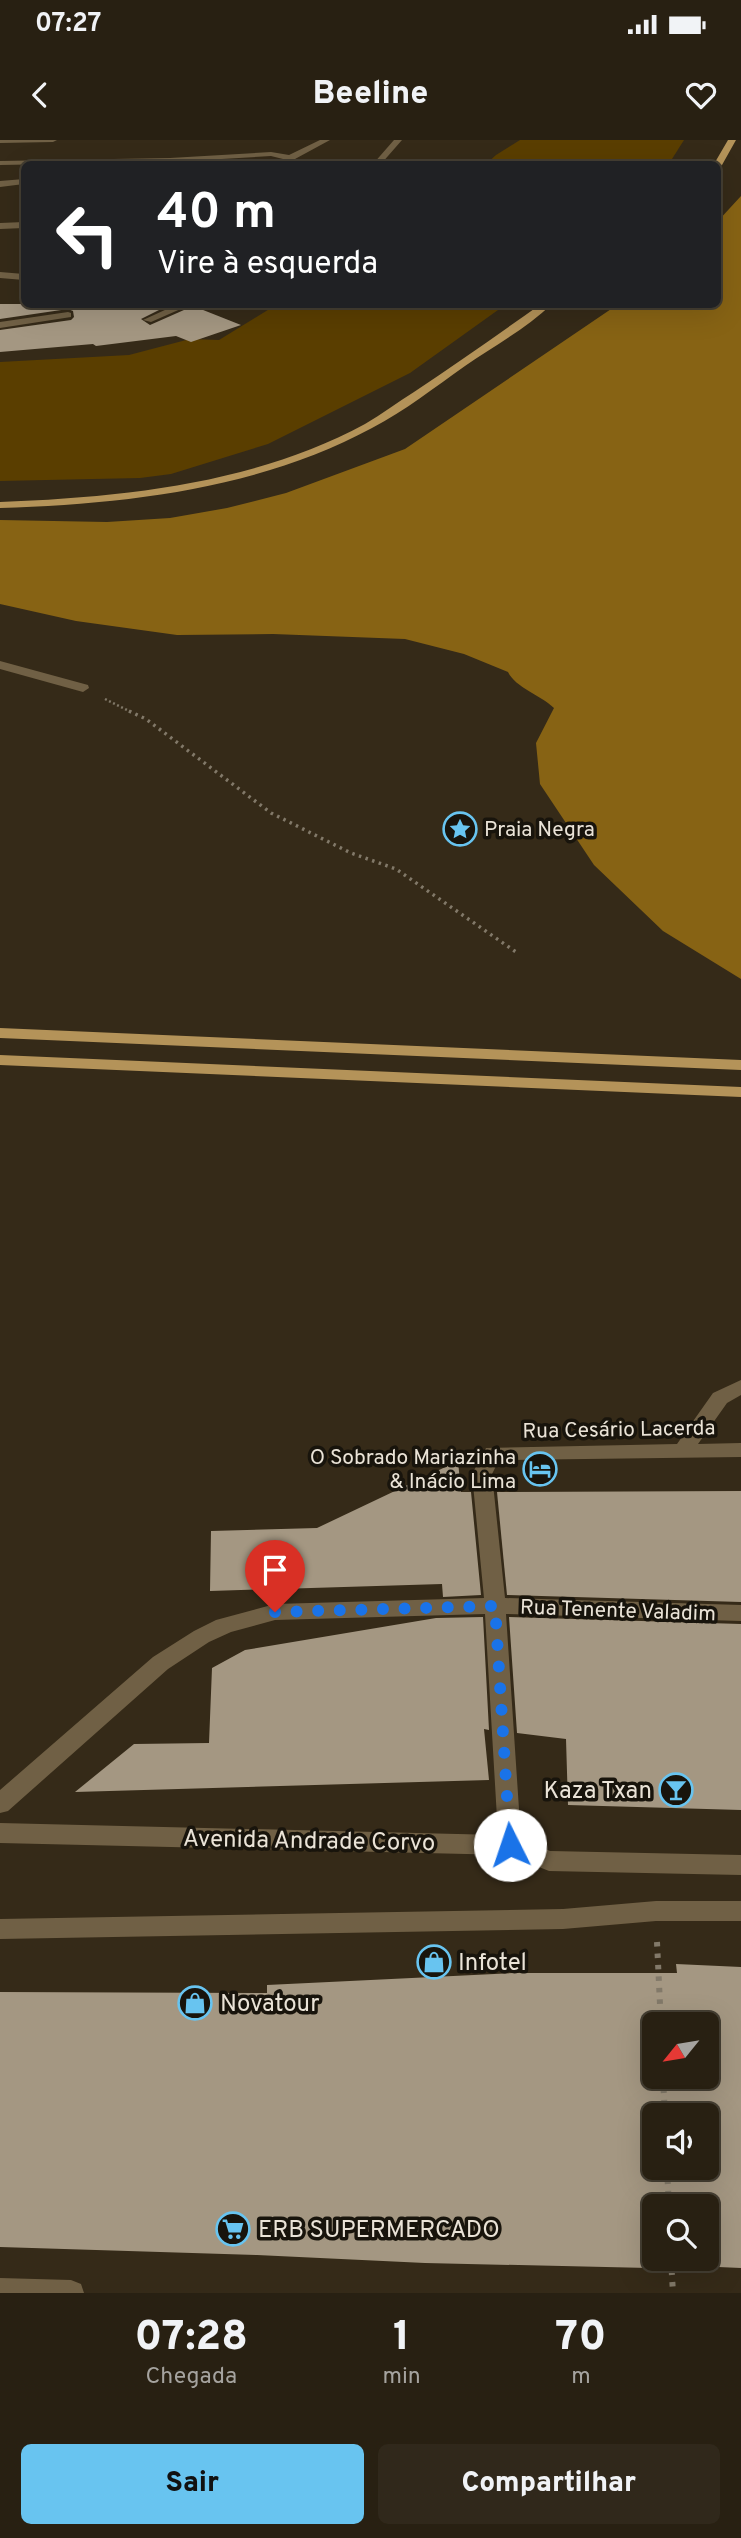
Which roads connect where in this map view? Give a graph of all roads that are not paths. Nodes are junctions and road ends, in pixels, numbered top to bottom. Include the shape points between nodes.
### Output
1 (55, 140) edge
2 (326, 140) edge
3 (398, 140) edge
4 (732, 140) edge
5 (3, 141) edge
6 (48, 161) edge
7 (138, 161) edge
8 (293, 161) edge
9 (380, 161) edge
10 (720, 161) edge
11 (0, 163) edge
12 (21, 163) edge
13 (21, 183) edge
14 (0, 184) edge
15 (21, 225) edge
16 (0, 226) edge
17 (0, 275) edge
18 (21, 277) edge
19 (178, 308) edge
20 (542, 308) edge
21 (68, 315) dead end
22 (148, 320) dead end
23 (0, 325) edge
24 (0, 505) edge
25 (0, 665) edge
26 (83, 688) road end
27 (0, 1033) edge
28 (0, 1060) edge
29 (741, 1065) edge
30 (741, 1092) edge
31 (741, 1387) edge
32 (683, 1450) junction
33 (741, 1450) edge
34 (495, 1606) junction
35 (741, 1614) edge
36 (0, 1804) edge
37 (0, 1833) edge
38 (510, 1845) junction
39 (741, 1864) edge
40 (741, 1911) edge
41 (0, 1928) edge
42 (0, 2291) edge
43 (71, 2293) edge

1 - 5 street
1 - 6 street
2 - 8 street
3 - 9 street
4 - 10 main road
7 - 8 street via 271,154
11 - 12 street
13 - 14 street
15 - 16 street
17 - 18 street
19 - 22 street
20 - 24 main road via 370,425 301,456 149,492
21 - 23 street
25 - 26 street
27 - 29 main road
28 - 30 main road
31 - 32 street via 720,1398
32 - 33 street, Rua Cesário Lacerda
32 - 34 street, Rua Cesário Lacerda via 494,1453 482,1474
34 - 35 street, Rua Tenente Valadim
34 - 36 street, Rua Tenente Valadim via 275,1612 246,1616 215,1628 165,1658
34 - 38 street
37 - 38 street, Avenida Andrade Corvo
38 - 39 street, Avenida Andrade Corvo via 549,1861
40 - 41 street via 656,1911 564,1919
42 - 43 street

